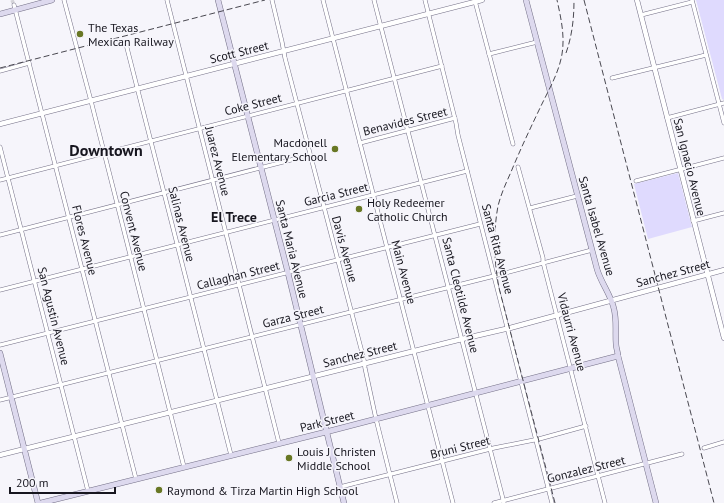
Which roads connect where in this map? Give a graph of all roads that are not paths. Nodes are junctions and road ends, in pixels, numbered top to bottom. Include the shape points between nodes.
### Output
1 (52, 0) edge
2 (64, 0) edge
3 (167, 0) edge
4 (218, 0) edge
5 (272, 0) edge
6 (323, 0) edge
7 (374, 0) edge
8 (425, 0) edge
9 (482, 0) edge
10 (526, 0) edge
11 (637, 0) edge
12 (475, 1) edge
13 (692, 1) edge
14 (14, 8) junction
15 (0, 14) edge
16 (429, 14) junction
17 (641, 15) junction
18 (381, 26) junction
19 (333, 39) junction
20 (537, 42) junction
21 (126, 44) dead end
22 (283, 51) junction
23 (489, 54) junction
24 (706, 55) junction
25 (29, 63) junction
26 (234, 64) junction
27 (442, 66) junction
28 (654, 67) junction
29 (0, 71) edge
30 (186, 76) junction
31 (395, 78) junction
32 (612, 78) dead end
33 (137, 89) junction
34 (346, 91) junction
35 (91, 101) junction
36 (724, 103) edge
37 (296, 104) junction
38 (719, 104) junction
39 (42, 113) junction
40 (248, 116) junction
41 (668, 118) junction
42 (456, 120) junction
43 (724, 123) edge
44 (0, 124) edge
45 (199, 129) junction
46 (408, 130) junction
47 (151, 141) junction
48 (360, 143) junction
49 (513, 144) dead end
50 (0, 147) edge
51 (104, 153) junction
52 (310, 155) junction
53 (724, 158) edge
54 (55, 166) junction
55 (518, 167) dead end
56 (261, 168) junction
57 (680, 169) junction
58 (467, 171) junction
59 (8, 178) junction
60 (0, 180) edge
61 (212, 180) junction
62 (636, 181) dead end
63 (422, 182) junction
64 (164, 193) junction
65 (373, 194) junction
66 (578, 196) junction
67 (117, 205) junction
68 (324, 207) junction
69 (530, 208) junction
70 (724, 213) edge
71 (69, 217) junction
72 (274, 220) junction
73 (693, 221) junction
74 (480, 224) junction
75 (21, 230) junction
76 (226, 232) junction
77 (0, 235) edge
78 (435, 235) junction
79 (177, 245) junction
80 (387, 248) junction
81 (592, 250) junction
82 (130, 257) junction
83 (338, 260) junction
84 (543, 262) junction
85 (82, 269) junction
86 (724, 270) edge
87 (288, 273) junction
88 (708, 274) junction
89 (494, 276) junction
90 (35, 281) junction
91 (239, 285) junction
92 (449, 287) junction
93 (0, 290) edge
94 (191, 297) junction
95 (400, 299) junction
96 (611, 301) junction
97 (143, 309) junction
98 (351, 311) junction
99 (557, 315) junction
100 (95, 321) junction
101 (300, 324) junction
102 (508, 328) junction
103 (48, 333) junction
104 (252, 336) junction
105 (724, 338) edge
106 (462, 339) junction
107 (0, 345) edge
108 (204, 349) junction
109 (414, 351) junction
110 (0, 353) edge
111 (618, 356) junction
112 (156, 361) junction
113 (364, 363) junction
114 (571, 369) junction
115 (108, 373) junction
116 (312, 376) junction
117 (521, 382) junction
118 (61, 385) junction
119 (265, 388) junction
120 (476, 393) junction
121 (11, 397) junction
122 (0, 400) edge
123 (217, 400) junction
124 (428, 406) junction
125 (170, 412) junction
126 (376, 419) junction
127 (122, 425) junction
128 (586, 426) junction
129 (326, 432) junction
130 (74, 437) junction
131 (536, 440) junction
132 (724, 442) edge
133 (279, 444) junction
134 (704, 448) dead end
135 (24, 449) junction
136 (490, 449) junction
137 (682, 454) dead end
138 (0, 455) edge
139 (232, 455) junction
140 (442, 461) junction
141 (646, 464) junction
142 (184, 467) junction
143 (390, 474) junction
144 (598, 476) junction
145 (136, 479) junction
146 (340, 487) junction
147 (548, 489) junction
148 (88, 491) junction
149 (504, 502) edge
150 (40, 503) edge
151 (344, 503) edge
152 (397, 503) edge
153 (453, 503) edge
154 (494, 503) edge
155 (552, 503) edge
156 (606, 503) edge
157 (656, 503) edge

1 - 14 main road
2 - 35 street, Convent Avenue
3 - 30 street, Juarez Avenue
4 - 26 main road, Santa Maria Avenue
5 - 22 street, Davis Avenue
6 - 19 street, Main Avenue
7 - 18 street, Santa Cleotilde Avenue
8 - 16 street, Santa Rita Avenue
9 - 12 street, Scott Street
10 - 20 main road, Santa Isabel Avenue
11 - 17 street, San Ignacio Avenue
12 - 16 street, Scott Street
12 - 23 street
13 - 17 street
13 - 24 street
14 - 15 main road
14 - 25 street, Flores Avenue
16 - 18 street, Scott Street
16 - 27 street, Santa Rita Avenue
17 - 28 street, San Ignacio Avenue
18 - 19 street, Scott Street
18 - 31 street, Santa Cleotilde Avenue
19 - 22 street, Scott Street
19 - 34 street, Main Avenue
20 - 23 street
20 - 66 main road, Santa Isabel Avenue
21 - 33 street, Salinas Avenue
22 - 26 street, Scott Street
22 - 37 street, Davis Avenue
23 - 49 street
24 - 28 street
24 - 38 street
25 - 29 street
25 - 39 street, Flores Avenue
26 - 30 street, Scott Street
26 - 40 main road, Santa Maria Avenue
27 - 31 street, Coke Street
27 - 42 street, Santa Rita Avenue
28 - 32 street
28 - 41 street, San Ignacio Avenue
30 - 33 street, Scott Street
30 - 45 street, Juarez Avenue
31 - 34 street, Coke Street
31 - 46 street, Santa Cleotilde Avenue
33 - 35 street, Scott Street
33 - 47 street, Salinas Avenue
34 - 37 street, Coke Street
34 - 48 street, Main Avenue
35 - 39 street, Scott Street
35 - 51 street, Convent Avenue
36 - 38 street
37 - 40 street, Coke Street
37 - 52 street, Davis Avenue
38 - 41 street
38 - 43 street
39 - 44 street, Scott Street
39 - 54 street, Flores Avenue
40 - 45 street, Coke Street
40 - 56 main road, Santa Maria Avenue
41 - 57 street, San Ignacio Avenue
42 - 46 street, Benavides Street
42 - 58 street, Santa Rita Avenue
45 - 47 street, Coke Street
45 - 61 street, Juarez Avenue
46 - 48 street, Benavides Street
46 - 63 street, Santa Cleotilde Avenue
47 - 51 street, Coke Street
47 - 64 street, Salinas Avenue
48 - 65 street, Main Avenue
50 - 59 street, San Agustin Avenue
51 - 54 street, Coke Street
51 - 67 street, Convent Avenue
52 - 56 street
52 - 68 street, Davis Avenue
53 - 57 street
54 - 59 street, Coke Street
54 - 71 street, Flores Avenue
55 - 69 street, Vidaurri Avenue
56 - 61 street
56 - 72 main road, Santa Maria Avenue
57 - 62 street
57 - 73 street, San Ignacio Avenue
58 - 63 street, Garcia Street
58 - 74 street, Santa Rita Avenue
59 - 60 street, Coke Street
59 - 75 street, San Agustin Avenue
61 - 64 street
61 - 76 street, Juarez Avenue
63 - 65 street, Garcia Street
63 - 78 street, Santa Cleotilde Avenue
64 - 67 street
64 - 79 street, Salinas Avenue
65 - 68 street, Garcia Street
65 - 80 street, Main Avenue
66 - 69 street
66 - 81 main road, Santa Isabel Avenue
67 - 71 street
67 - 82 street, Convent Avenue
68 - 72 street, Garcia Street
68 - 83 street, Davis Avenue
69 - 84 street, Vidaurri Avenue
70 - 73 street
71 - 75 street
71 - 85 street, Flores Avenue
72 - 76 street, Garcia Street
72 - 87 main road, Santa Maria Avenue
73 - 88 street, San Ignacio Avenue
74 - 78 street, Callaghan Street
74 - 89 street, Santa Rita Avenue
75 - 77 street
75 - 90 street, San Agustin Avenue
76 - 79 street, Garcia Street
76 - 91 street, Juarez Avenue
78 - 80 street, Callaghan Street
78 - 92 street, Santa Cleotilde Avenue
79 - 82 street, Garcia Street
79 - 94 street, Salinas Avenue
80 - 83 street, Callaghan Street
80 - 95 street, Main Avenue
81 - 84 street, Garza Street
81 - 96 main road, Santa Isabel Avenue via 600,278
82 - 85 street, Garcia Street
82 - 97 street, Convent Avenue
83 - 87 street, Callaghan Street
83 - 98 street, Davis Avenue
84 - 89 street, Garza Street
84 - 99 street, Vidaurri Avenue
85 - 90 street, Garcia Street
85 - 100 street, Flores Avenue
86 - 88 street, Sanchez Street
87 - 91 street, Callaghan Street
87 - 101 main road, Santa Maria Avenue
88 - 96 street, Sanchez Street
88 - 105 street, San Ignacio Avenue
89 - 92 street, Garza Street
89 - 102 street, Santa Rita Avenue
90 - 93 street, Garcia Street
90 - 103 street, San Agustin Avenue
91 - 94 street, Callaghan Street
91 - 104 street, Juarez Avenue
92 - 95 street, Garza Street
92 - 106 street, Santa Cleotilde Avenue
94 - 97 street, Callaghan Street
94 - 108 street, Salinas Avenue
95 - 98 street, Garza Street
95 - 109 street, Main Avenue
96 - 99 street, Sanchez Street
96 - 111 main road, Santa Isabel Avenue via 615,314
97 - 100 street, Callaghan Street
97 - 112 street, Convent Avenue
98 - 101 street, Garza Street
98 - 113 street, Davis Avenue
99 - 102 street, Sanchez Street
99 - 114 street, Vidaurri Avenue
100 - 103 street, Callaghan Street
100 - 115 street, Flores Avenue
101 - 104 street, Garza Street
101 - 116 main road, Santa Maria Avenue
102 - 106 street, Sanchez Street
102 - 117 street, Santa Rita Avenue
103 - 107 street, Callaghan Street
103 - 118 street, San Agustin Avenue
104 - 108 street, Garza Street
104 - 119 street, Juarez Avenue
106 - 109 street, Sanchez Street
106 - 120 street, Santa Cleotilde Avenue
108 - 112 street, Garza Street
108 - 123 street, Salinas Avenue
109 - 113 street, Sanchez Street
109 - 124 street, Main Avenue
110 - 121 main road
111 - 114 main road, Park Street
111 - 141 main road, Santa Isabel Avenue
112 - 115 street, Garza Street
112 - 125 street, Convent Avenue
113 - 116 street, Sanchez Street
113 - 126 street, Davis Avenue
114 - 117 main road, Park Street
114 - 128 street, Vidaurri Avenue
115 - 118 street, Garza Street
115 - 127 street, Flores Avenue
116 - 119 street, Sanchez Street
116 - 129 main road, Santa Maria Avenue
117 - 120 main road, Park Street
117 - 131 street, Santa Rita Avenue
118 - 121 street, Garza Street
118 - 130 street, San Agustin Avenue
119 - 123 street, Sanchez Street
119 - 133 street, Juarez Avenue
120 - 124 main road, Park Street
120 - 136 street, Santa Cleotilde Avenue
121 - 122 street, Garza Street
121 - 135 main road
123 - 125 street, Sanchez Street
123 - 139 street, Salinas Avenue
124 - 126 main road, Park Street
124 - 140 street, Main Avenue
125 - 127 street, Sanchez Street
125 - 142 street, Convent Avenue
126 - 129 main road, Park Street
126 - 143 street, Davis Avenue
127 - 130 street, Sanchez Street
127 - 145 street, Flores Avenue
128 - 131 street, Bruni Street
128 - 144 street, Vidaurri Avenue
129 - 133 main road, Park Street
129 - 146 main road, Santa Maria Avenue
130 - 135 street, Sanchez Street
130 - 148 street, San Agustin Avenue
131 - 136 street, Bruni Street
131 - 147 street, Santa Rita Avenue
132 - 134 street
133 - 139 main road, Park Street
135 - 138 street, Sanchez Street
135 - 150 main road
136 - 140 street, Bruni Street
136 - 149 street, Santa Cleotilde Avenue
137 - 141 street, Gonzalez Street
139 - 142 main road, Park Street
140 - 143 street, Bruni Street
140 - 153 street, Main Avenue
141 - 144 street, Gonzalez Street
141 - 157 main road, Santa Isabel Avenue
142 - 145 main road, Park Street
143 - 146 street, Bruni Street
143 - 152 street, Davis Avenue
144 - 147 street, Gonzalez Street
144 - 156 street, Vidaurri Avenue
145 - 148 main road, Park Street
146 - 151 main road, Santa Maria Avenue
147 - 149 street, Gonzalez Street
147 - 155 street, Santa Rita Avenue
148 - 150 main road, Park Street
149 - 154 street, Gonzalez Street

